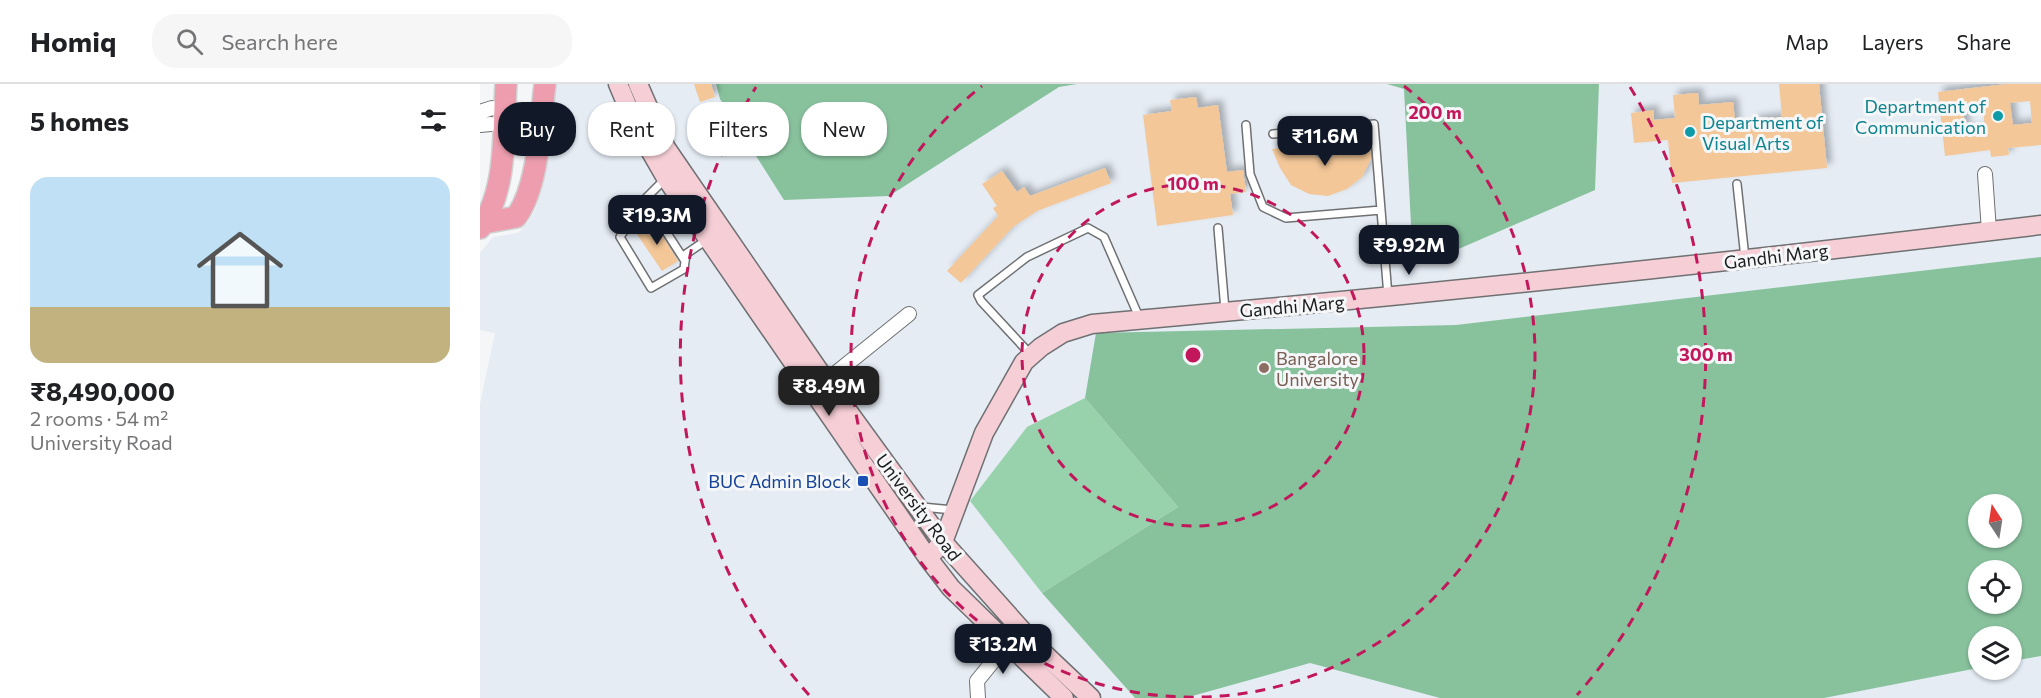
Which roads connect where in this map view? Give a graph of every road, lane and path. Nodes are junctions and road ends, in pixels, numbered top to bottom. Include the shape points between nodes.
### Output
1 (492, 84) edge
2 (506, 84) edge
3 (545, 84) edge
4 (618, 84) edge
5 (638, 84) edge
6 (486, 117) edge
7 (1246, 126) dead end
8 (1273, 134) dead end
9 (1985, 174) dead end
10 (666, 178) junction
11 (1737, 184) dead end
12 (645, 199) junction
13 (1381, 210) junction
14 (481, 220) edge
15 (2041, 225) edge
16 (1218, 228) dead end
17 (1989, 231) junction
18 (708, 238) junction
19 (1746, 260) junction
20 (685, 261) junction
21 (744, 276) junction
22 (1388, 296) junction
23 (1225, 312) junction
24 (909, 314) dead end
25 (1140, 320) junction
26 (1031, 356) junction
27 (826, 381) junction
28 (917, 506) junction
29 (955, 510) junction
30 (943, 542) junction
31 (928, 558) junction
32 (1008, 643) junction
33 (978, 698) edge
34 (1064, 698) edge
35 (1091, 698) edge

1 - 6 main road
2 - 14 main road via 498,193
3 - 14 main road via 526,201 516,217
4 - 10 main road, University Road via 635,124
5 - 21 main road, University Road via 666,148
6 - 14 main road via 488,183
7 - 13 lane via 1250,174 1263,207 1286,218
8 - 13 lane via 1374,124
9 - 17 street
10 - 12 lane
10 - 18 main road, University Road
11 - 19 lane
12 - 20 lane
12 - 20 lane via 620,237 651,288 684,269
13 - 22 lane
15 - 17 main road, Gandhi Marg
16 - 23 lane
17 - 19 main road, Gandhi Marg
18 - 20 lane via 686,254
18 - 21 main road, University Road
19 - 22 main road, Gandhi Marg
21 - 27 main road, University Road
21 - 31 main road, University Road
22 - 23 main road, Gandhi Marg
23 - 25 main road, Gandhi Marg
24 - 27 street
25 - 26 main road, Gandhi Marg via 1092,324 1063,333
25 - 26 lane via 1104,237 1088,228 1028,256 978,295
26 - 29 main road, Gandhi Marg via 984,433
27 - 28 main road, University Road
28 - 29 lane
28 - 30 main road, University Road
29 - 30 main road, Gandhi Marg
30 - 31 main road, Gandhi Marg
30 - 35 main road, University Road via 1036,646
31 - 32 main road, University Road via 951,588
32 - 33 street via 977,681
32 - 34 main road, University Road

